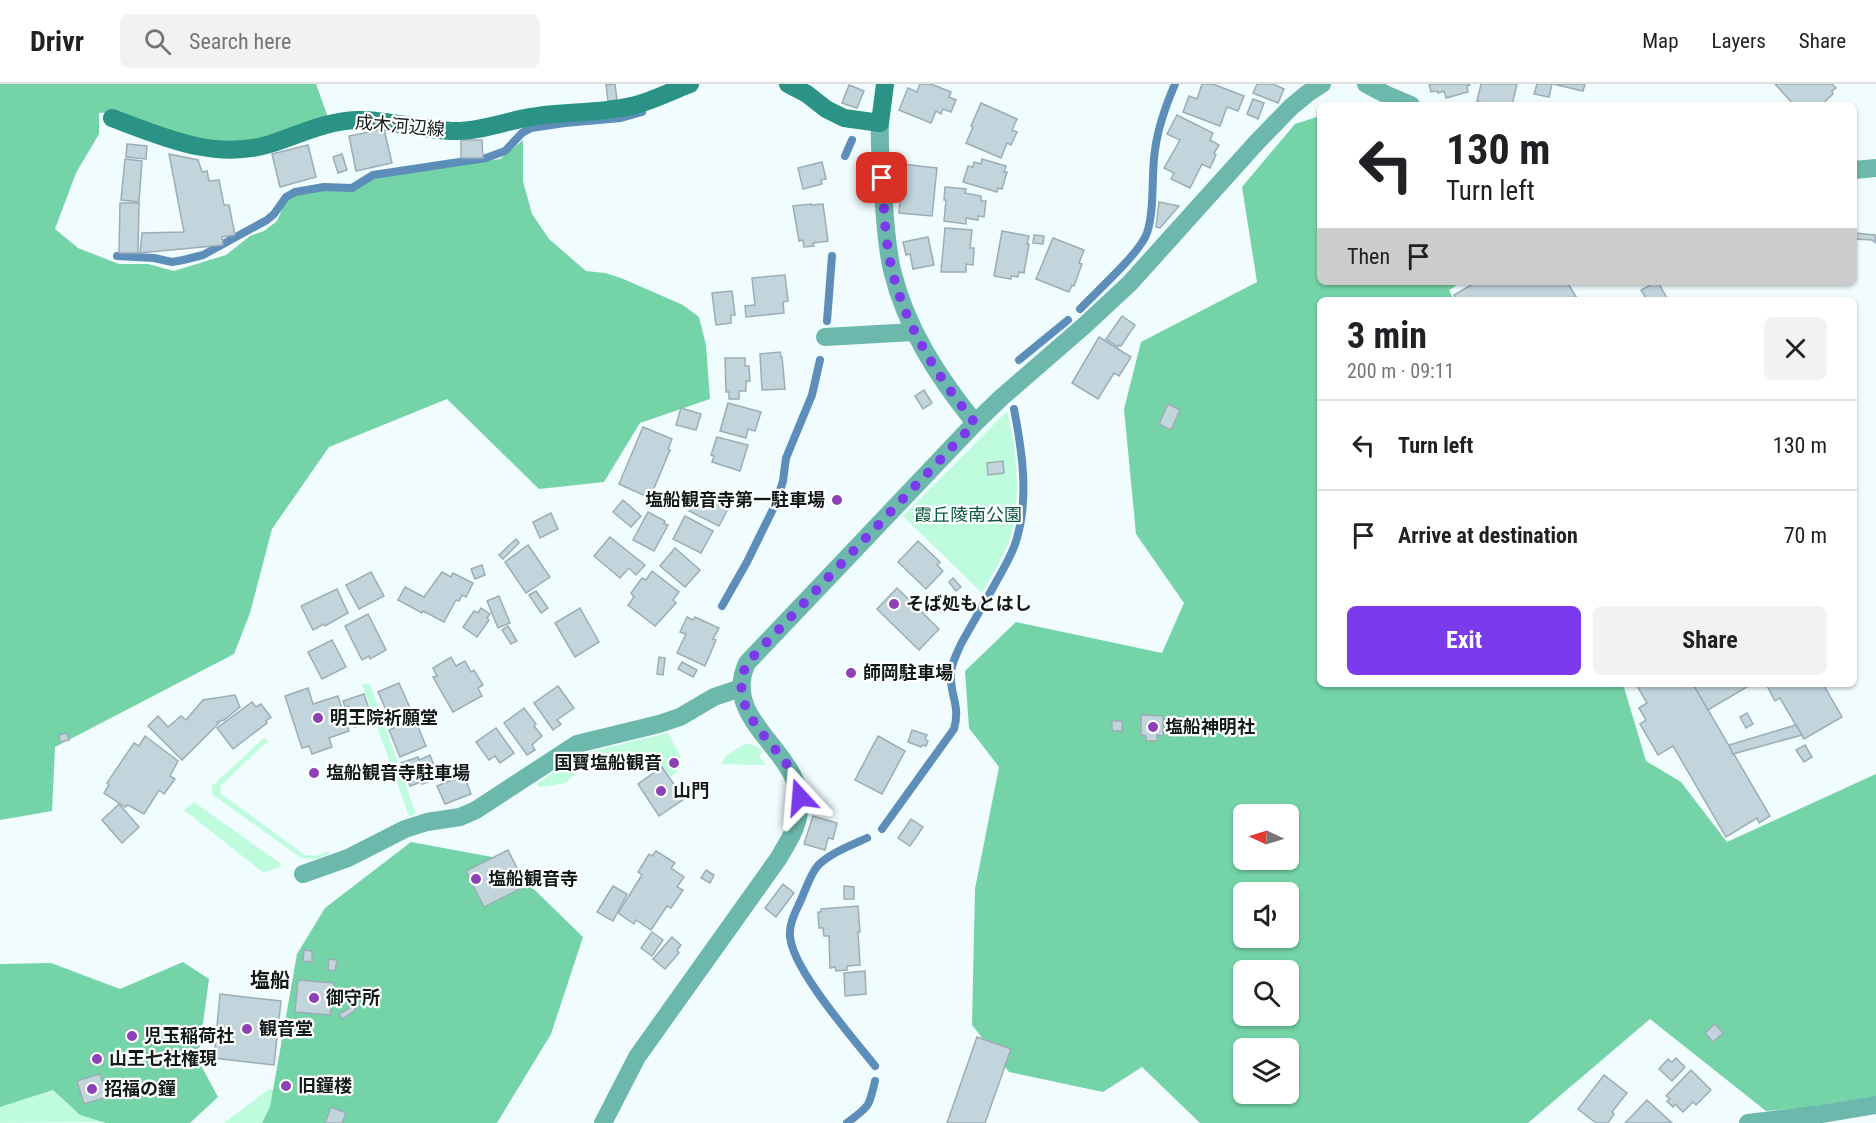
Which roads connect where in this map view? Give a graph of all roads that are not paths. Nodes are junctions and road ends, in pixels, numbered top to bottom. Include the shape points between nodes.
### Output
1 (690, 84) edge
2 (788, 84) edge
3 (885, 84) edge
4 (1322, 84) edge
5 (1366, 84) edge
6 (1404, 102) edge
7 (112, 118) dead end
8 (880, 123) junction
9 (1876, 168) edge
10 (1857, 170) edge
11 (914, 332) junction
12 (825, 338) dead end
13 (975, 423) junction
14 (741, 688) junction
15 (303, 874) dead end
16 (1876, 1105) edge
17 (603, 1123) edge
18 (1748, 1123) edge

1 - 7 main road, 成木河辺線 via 632,106 601,112 532,117 458,131 356,120 232,151 205,149
2 - 8 main road via 844,118
3 - 8 main road
4 - 13 street via 1263,135 1130,283
5 - 6 street
8 - 11 street via 888,252
9 - 10 street
11 - 12 street
11 - 13 street via 952,395
13 - 14 street via 747,663
14 - 15 street via 714,697 669,721 577,744 476,810 405,829 348,858
14 - 17 street via 751,718 796,782 800,812 795,828 759,888 638,1057
16 - 18 street

